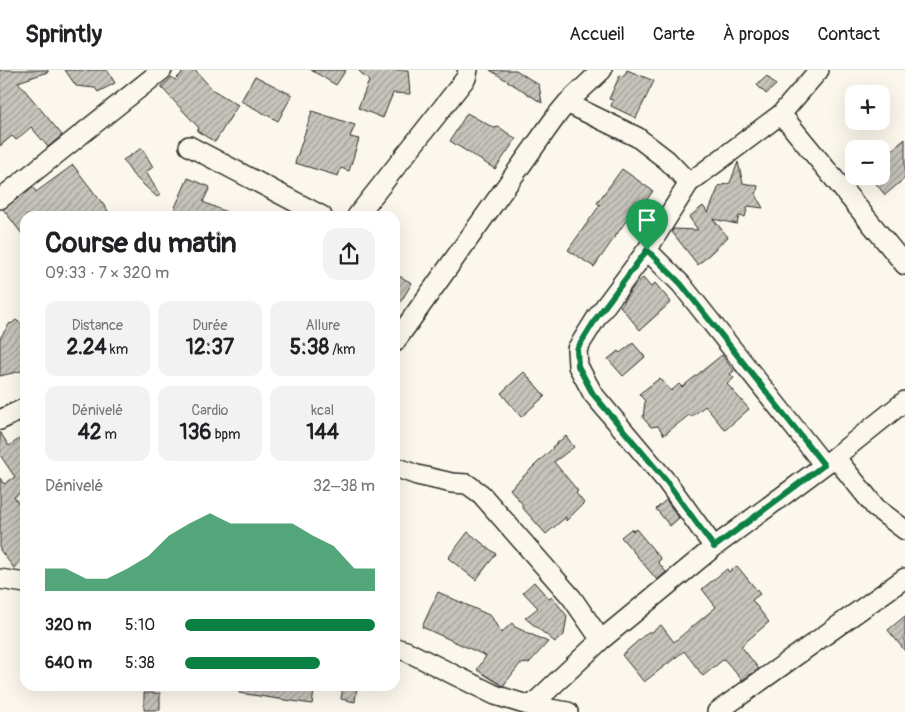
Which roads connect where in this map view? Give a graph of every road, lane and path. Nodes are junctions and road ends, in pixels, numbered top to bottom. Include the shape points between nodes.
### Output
1 (162, 70) edge
2 (468, 70) edge
3 (602, 70) edge
4 (818, 70) edge
5 (567, 103) junction
6 (781, 114) junction
7 (189, 146) dead end
8 (689, 183) junction
9 (0, 199) edge
10 (312, 211) edge
11 (360, 211) edge
12 (647, 250) junction
13 (905, 265) edge
14 (400, 335) edge
15 (905, 401) edge
16 (20, 410) edge
17 (0, 420) edge
18 (830, 461) junction
19 (400, 469) edge
20 (905, 530) edge
21 (714, 547) junction
22 (905, 578) edge
23 (0, 580) edge
24 (20, 582) edge
25 (601, 640) junction
26 (400, 649) edge
27 (531, 706) junction
28 (568, 712) edge
29 (717, 712) edge

1 - 9 street
2 - 11 street via 466,78
3 - 5 street
4 - 6 street
5 - 8 street via 637,137 667,160
5 - 14 street
6 - 8 street
6 - 13 street
7 - 10 street
8 - 12 street
12 - 18 street via 681,284
12 - 21 street via 577,349 578,366 593,394 667,482
15 - 18 street
16 - 17 street
18 - 20 street via 876,508
18 - 21 street
19 - 25 street via 467,484 482,494 572,598
21 - 25 street
22 - 29 street
23 - 24 street
25 - 27 street
26 - 27 street via 495,695
27 - 28 street

